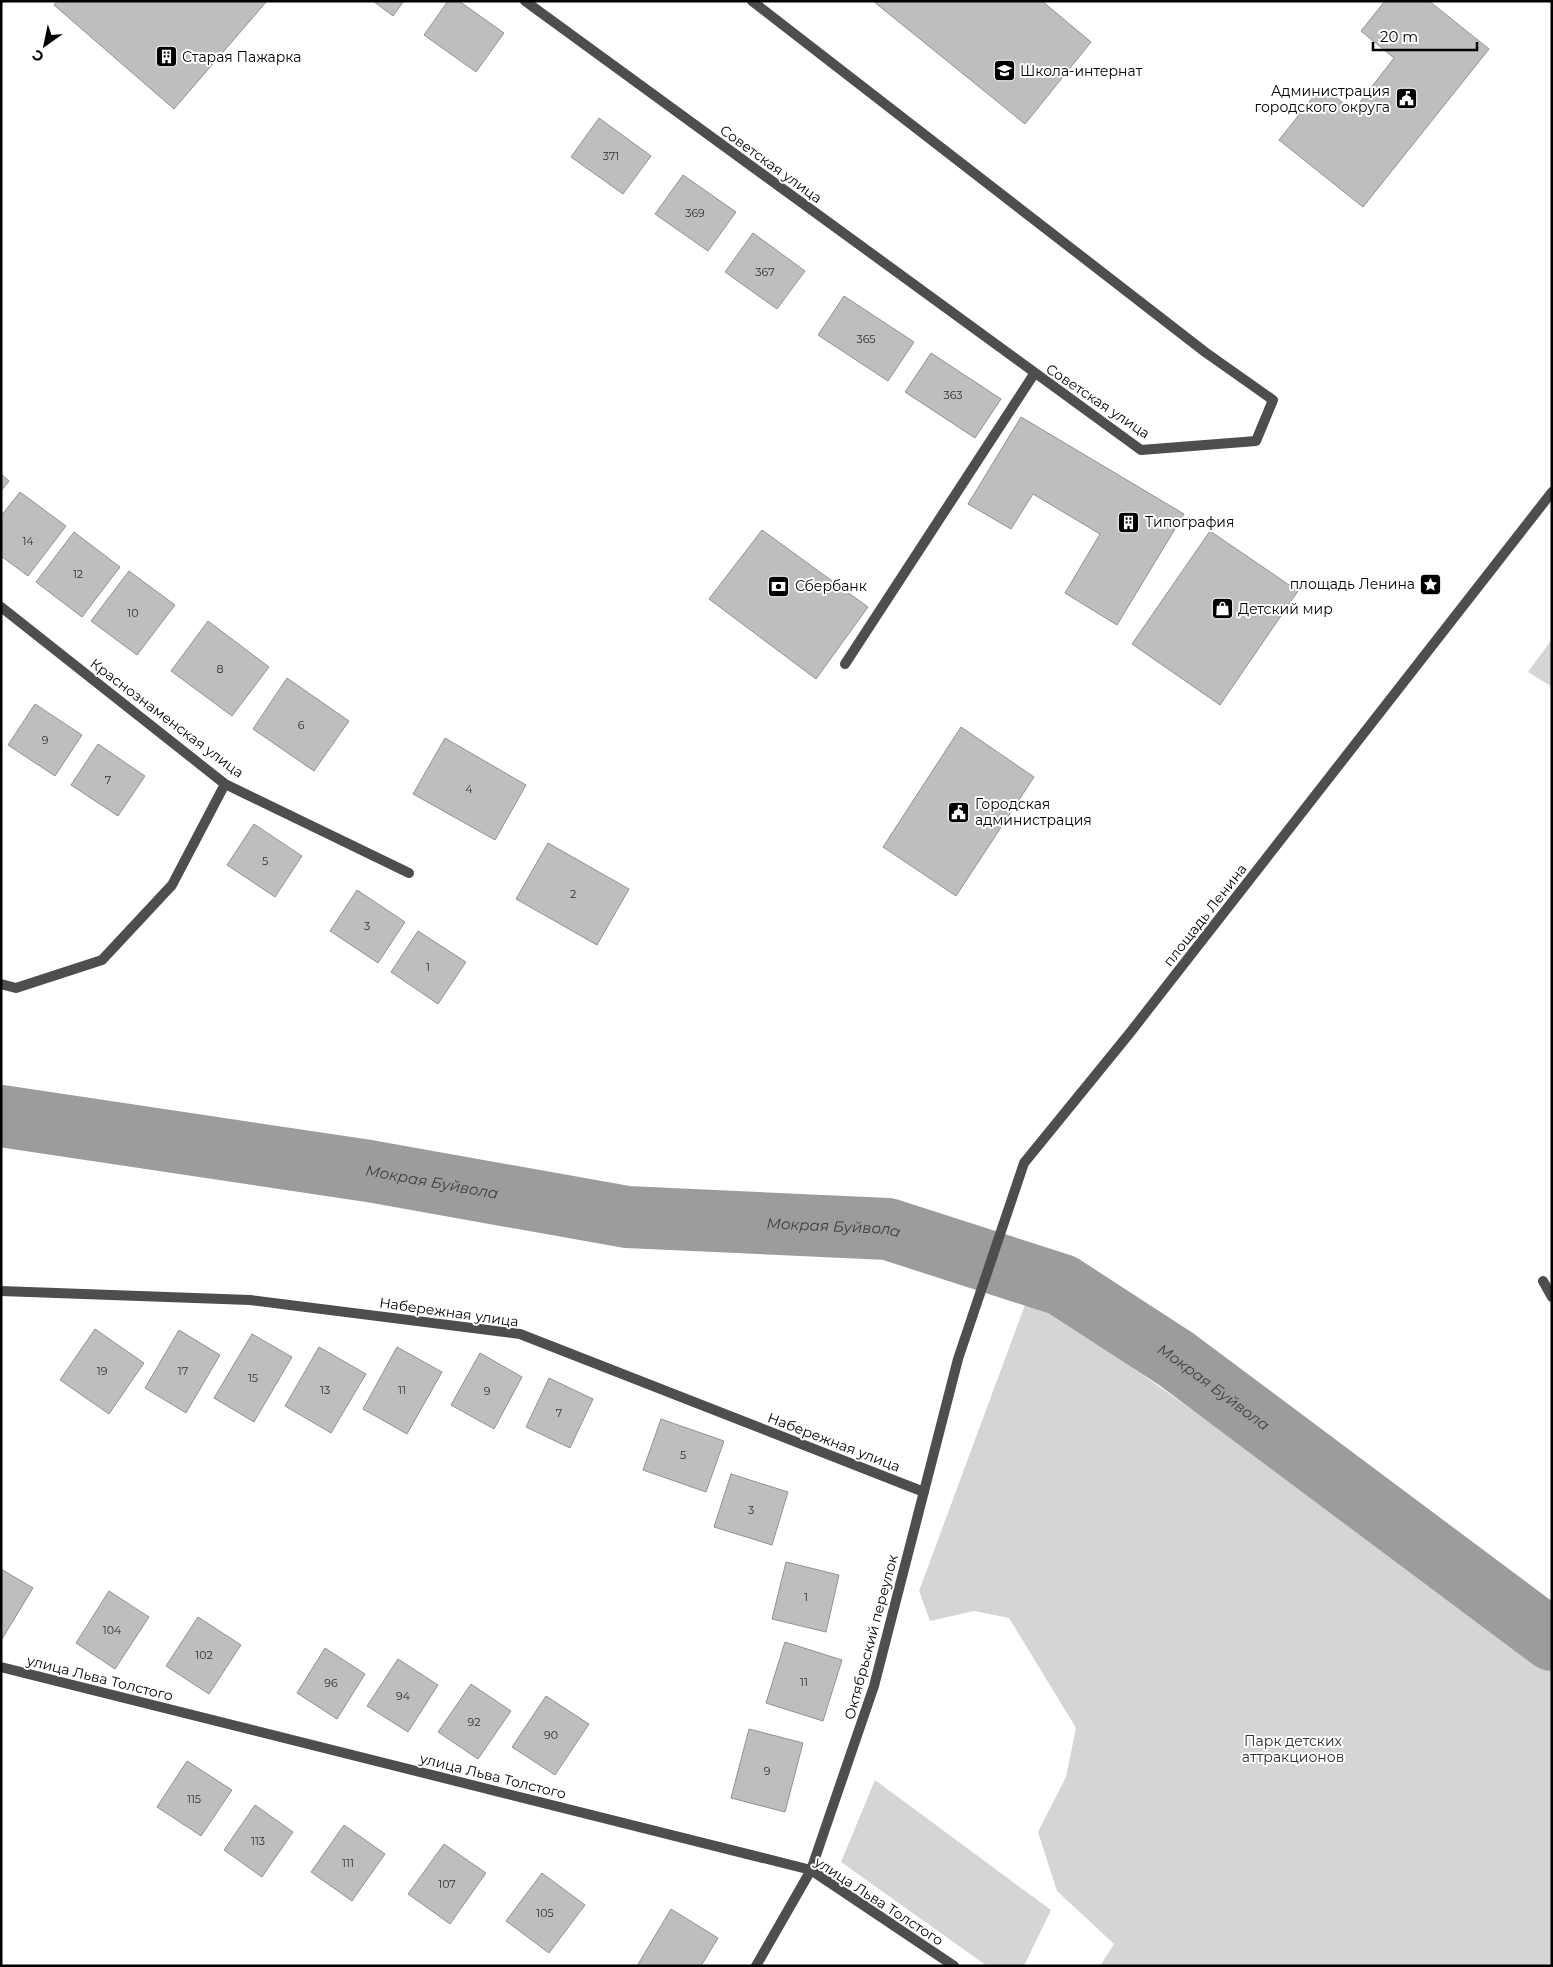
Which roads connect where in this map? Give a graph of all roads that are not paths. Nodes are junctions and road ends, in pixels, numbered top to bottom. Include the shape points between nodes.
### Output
1 (525, 1) edge
2 (752, 1) edge
3 (1034, 374) junction
4 (1552, 492) edge
5 (1, 607) edge
6 (845, 664) dead end
7 (225, 784) junction
8 (408, 873) dead end
9 (1, 984) edge
10 (1024, 1163) joint
11 (1542, 1280) dead end
12 (1, 1291) edge
13 (1552, 1296) edge
14 (924, 1492) junction
15 (1, 1667) edge
16 (811, 1870) junction
17 (756, 1966) edge
18 (954, 1966) edge

1 - 3 street, Советская улица
2 - 3 street, Советская улица via 1205,352 1273,400 1256,441 1141,450
3 - 6 street
4 - 10 street, площадь Ленина via 1129,1034
5 - 7 street, Краснознаменская улица
7 - 8 street, Краснознаменская улица
7 - 9 street via 172,885 102,960 16,988
10 - 14 street, Октябрьский переулок via 958,1360
11 - 13 street
12 - 14 street, Набережная улица via 250,1300 520,1334
14 - 16 street, Октябрьский переулок via 874,1686
15 - 16 street, улица Льва Толстого
16 - 17 street, Октябрьский переулок
16 - 18 street, улица Льва Толстого

